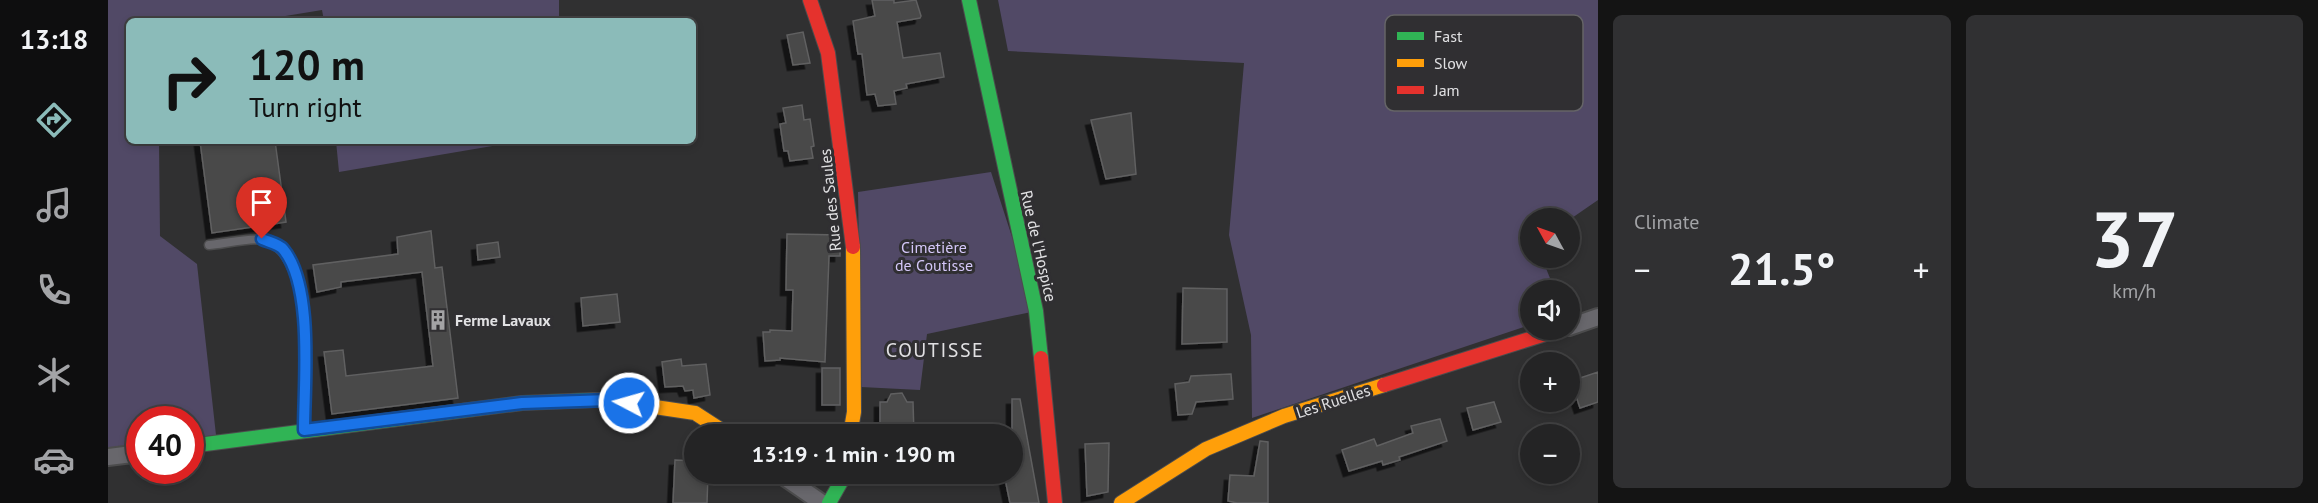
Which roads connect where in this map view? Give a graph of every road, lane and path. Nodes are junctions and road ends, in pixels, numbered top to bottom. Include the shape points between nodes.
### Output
1 (810, 0) edge
2 (969, 0) edge
3 (209, 245) dead end
4 (1598, 318) edge
5 (1580, 324) edge
6 (1526, 340) edge
7 (712, 424) edge
8 (852, 424) edge
9 (304, 430) junction
10 (204, 444) edge
11 (126, 455) edge
12 (108, 457) edge
13 (794, 484) edge
14 (840, 484) edge
15 (822, 503) edge
16 (829, 503) edge
17 (1054, 503) edge
18 (1121, 503) edge

1 - 8 street, Rue des Saules via 828,53 853,234
2 - 17 street, Rue de l'Hospice via 1036,311
3 - 9 lane via 262,239 282,248 297,275 304,318
4 - 5 street
6 - 18 street, Les Ruelles via 1284,416 1206,450
7 - 9 street via 695,413 608,400 522,403
9 - 10 street
11 - 12 street
13 - 15 street
14 - 16 street

